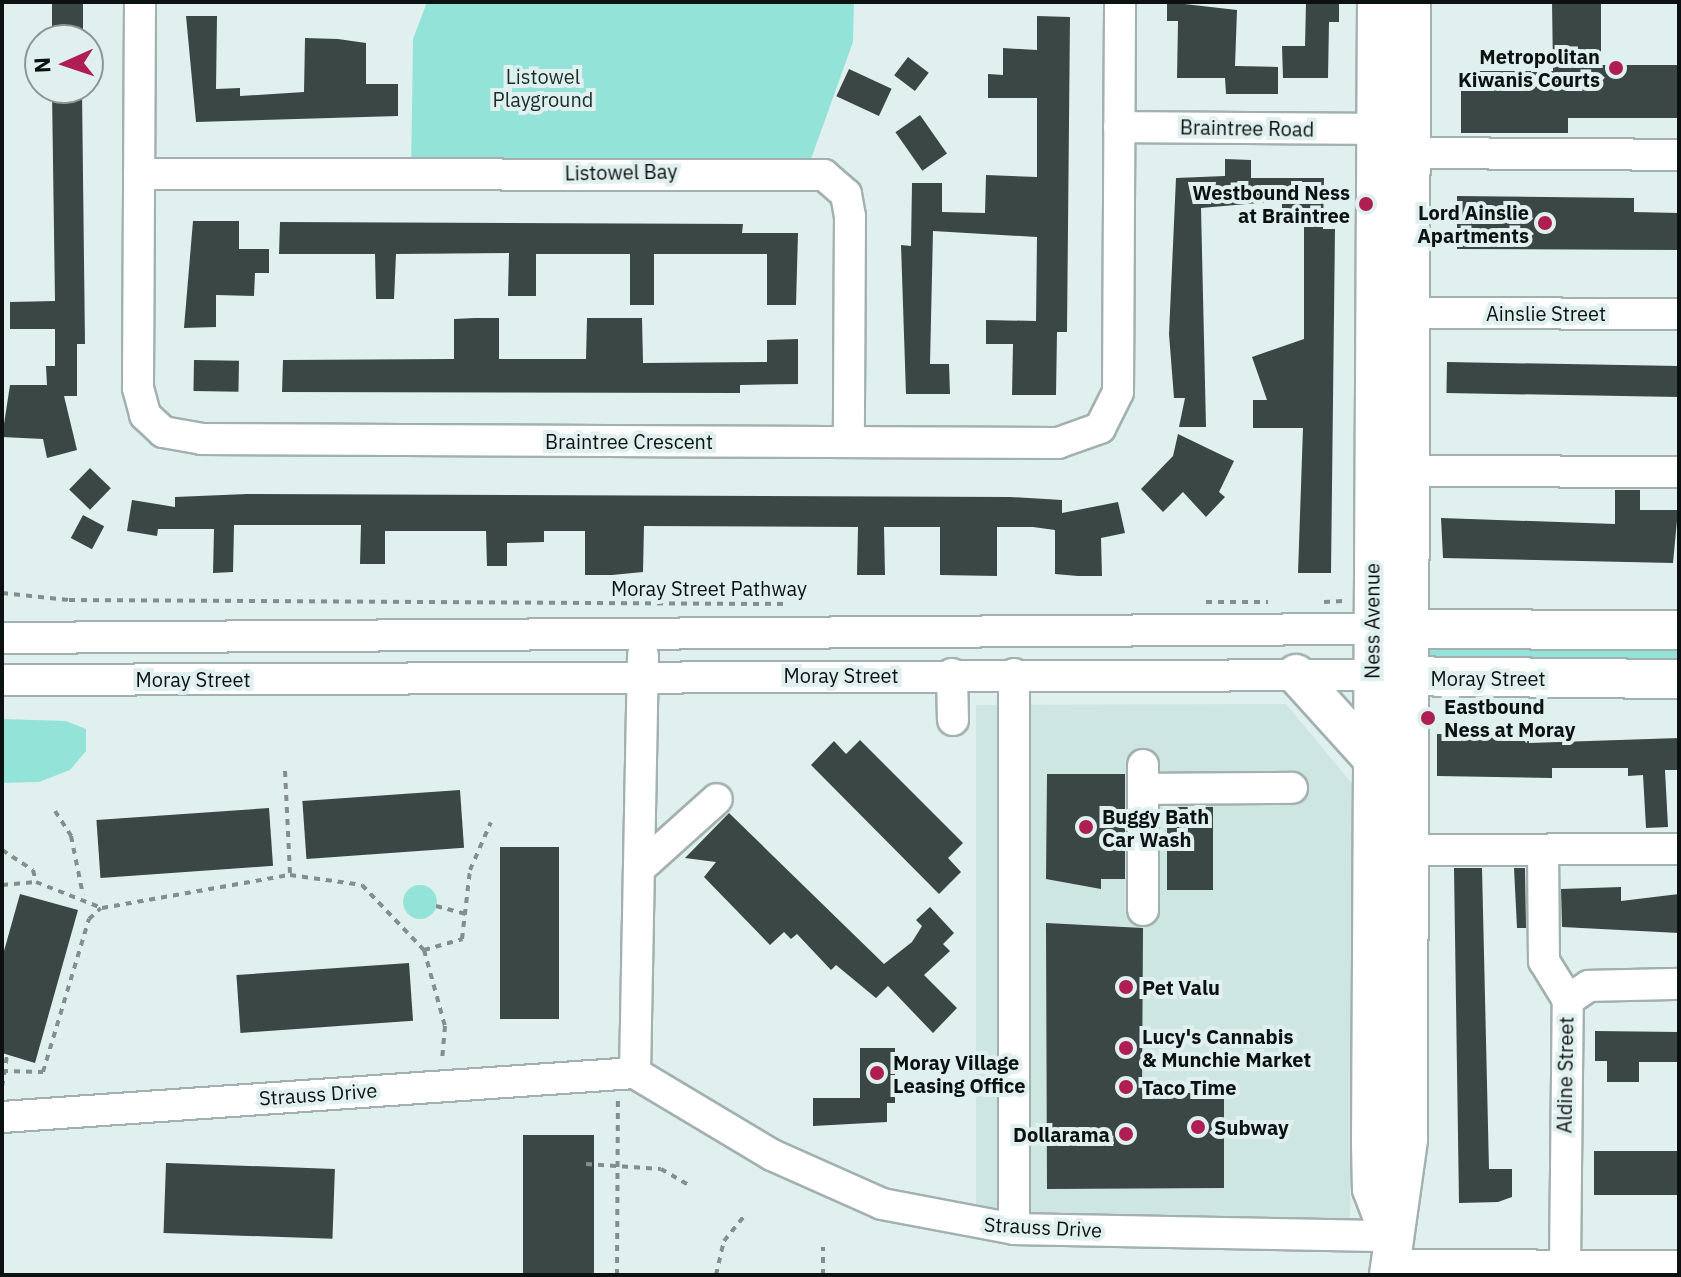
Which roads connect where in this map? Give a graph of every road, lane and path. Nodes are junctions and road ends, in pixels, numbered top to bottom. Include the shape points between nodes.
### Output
1 (140, 2) edge
2 (1120, 2) edge
3 (1377, 2) edge
4 (1411, 2) edge
5 (1119, 127) junction
6 (1376, 129) junction
7 (1416, 153) junction
8 (1679, 155) edge
9 (139, 174) junction
10 (1414, 313) junction
11 (1679, 314) edge
12 (849, 441) junction
13 (1414, 471) junction
14 (1679, 472) edge
15 (2, 593) edge
16 (795, 604) dead end
17 (1191, 604) dead end
18 (1281, 605) dead end
19 (1312, 605) dead end
20 (1372, 616) junction
21 (1413, 628) junction
22 (1679, 630) edge
23 (643, 633) junction
24 (2, 638) edge
25 (952, 674) junction
26 (1014, 674) junction
27 (1296, 674) junction
28 (1372, 675) junction
29 (643, 676) junction
30 (1412, 678) junction
31 (1679, 679) edge
32 (2, 680) edge
33 (953, 720) dead end
34 (1371, 757) junction
35 (285, 771) dead end
36 (1292, 788) dead end
37 (717, 799) dead end
38 (55, 811) dead end
39 (491, 822) dead end
40 (1679, 849) edge
41 (2, 850) edge
42 (1408, 850) junction
43 (1543, 850) junction
44 (640, 868) junction
45 (290, 875) junction
46 (36, 882) junction
47 (2, 885) edge
48 (83, 896) junction
49 (436, 906) dead end
50 (102, 908) junction
51 (1143, 910) dead end
52 (466, 914) junction
53 (424, 950) junction
54 (1679, 984) edge
55 (1568, 1000) junction
56 (7, 1054) dead end
57 (3, 1071) edge
58 (439, 1085) junction
59 (626, 1085) junction
60 (2, 1087) edge
61 (2, 1117) edge
62 (618, 1163) junction
63 (586, 1164) dead end
64 (691, 1186) dead end
65 (744, 1216) dead end
66 (1014, 1229) junction
67 (823, 1247) dead end
68 (1389, 1259) edge
69 (1565, 1266) junction
70 (1679, 1266) edge
71 (617, 1275) edge
72 (716, 1275) edge
73 (823, 1275) edge

1 - 9 street, Braintree Crescent
2 - 5 street, Braintree Crescent
3 - 6 main road, Ness Avenue
4 - 7 main road, Ness Avenue
5 - 6 street, Braintree Road
5 - 12 street, Braintree Crescent via 1119,379 1108,419 1088,436 1058,443
6 - 20 main road, Ness Avenue
7 - 8 street
7 - 10 main road, Ness Avenue
9 - 12 street, Braintree Crescent via 138,388 145,415 163,432 201,439
9 - 12 street, Listowel Bay via 824,175 846,194 850,216
10 - 11 street, Ainslie Street
10 - 13 main road, Ness Avenue
13 - 14 street
13 - 21 main road, Ness Avenue
15 - 16 path, Moray Street Pathway via 69,600
17 - 18 path via 1249,597
19 - 20 path
20 - 21 main road, Moray Street
20 - 23 street, Moray Street
20 - 28 main road, Ness Avenue
21 - 22 main road, Moray Street
21 - 30 main road, Ness Avenue
23 - 24 street, Moray Street
23 - 29 street
25 - 26 street, Moray Street
25 - 29 street, Moray Street
25 - 33 street
26 - 27 street, Moray Street
26 - 66 street
27 - 28 street, Moray Street
27 - 34 main road
28 - 30 main road, Moray Street
28 - 34 main road, Ness Avenue
29 - 32 street, Moray Street
29 - 44 street
30 - 31 main road, Moray Street
30 - 42 main road, Ness Avenue
34 - 68 main road, Ness Avenue via 1372,1189
35 - 45 path
36 - 51 street via 1143,777
37 - 44 street
38 - 48 path via 71,836
39 - 52 path via 470,870
40 - 43 street
41 - 46 path via 33,870
42 - 43 street
42 - 68 main road, Ness Avenue via 1406,1192
43 - 55 street via 1544,961
44 - 59 street
45 - 50 path
45 - 53 path via 362,885
46 - 47 path
46 - 48 path
48 - 50 path
49 - 52 path
50 - 57 path via 89,919 43,1072
52 - 53 path via 462,939
53 - 58 path via 445,1026
54 - 55 street, Aldine Street via 1589,986
55 - 69 street, Aldine Street
56 - 57 path
57 - 60 path
58 - 59 street, Strauss Drive
58 - 61 street, Strauss Drive
59 - 62 path
59 - 66 street, Strauss Drive via 882,1204
62 - 63 path
62 - 64 path via 661,1169
62 - 71 path
65 - 72 path via 724,1241
66 - 68 street, Strauss Drive
67 - 73 path
68 - 69 street, Strauss Drive
69 - 70 street, Strauss Drive

